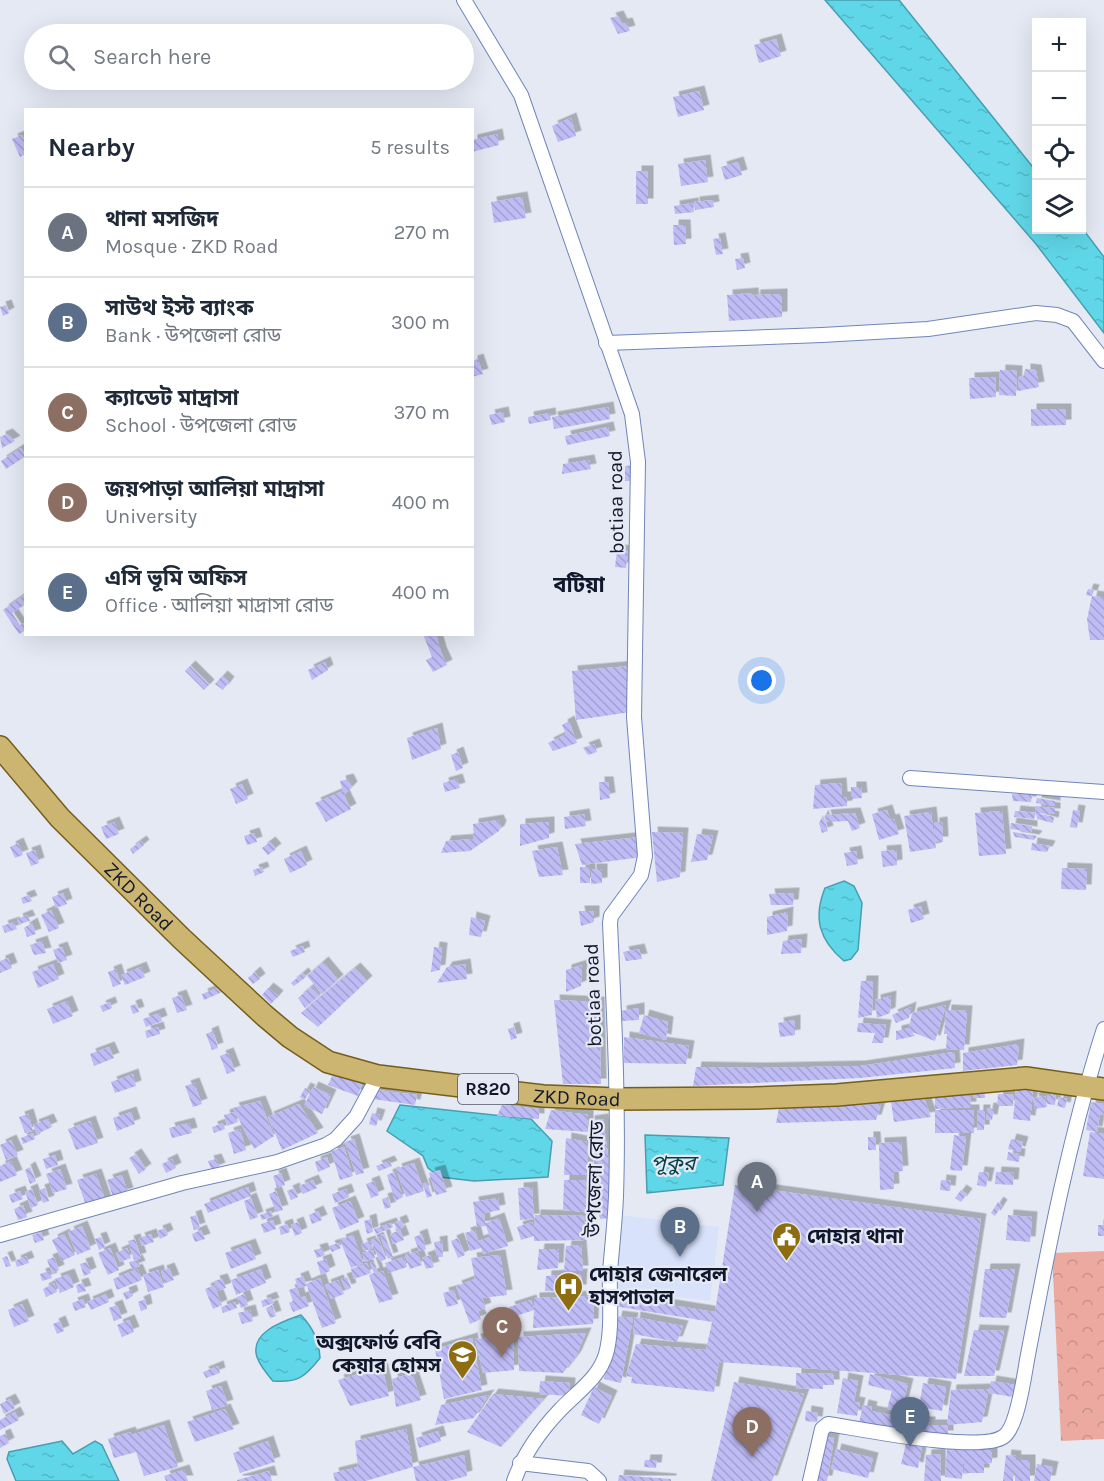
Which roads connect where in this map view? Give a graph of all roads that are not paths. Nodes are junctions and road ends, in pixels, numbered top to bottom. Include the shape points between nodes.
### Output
1 (464, 0) edge
2 (606, 343) junction
3 (1104, 361) edge
4 (0, 747) edge
5 (910, 778) dead end
6 (1104, 792) edge
7 (1104, 1029) edge
8 (378, 1076) junction
9 (1095, 1088) edge
10 (616, 1099) junction
11 (0, 1235) edge
12 (520, 1463) junction
13 (514, 1481) edge
14 (599, 1481) edge
15 (810, 1481) edge

1 - 2 street, botiaa road via 521,95
2 - 3 street via 928,328 1036,313 1073,321
2 - 10 street, botiaa road via 632,414 638,462 634,717 645,856 641,875 610,923
4 - 8 main road, ZKD Road / R820 via 99,858 265,1016 328,1062
5 - 6 street
7 - 9 street
8 - 10 main road, ZKD Road / R820 via 543,1096
8 - 11 street via 356,1117 326,1145 277,1162 182,1183
9 - 10 main road, ZKD Road / R820 via 1026,1078 837,1095
9 - 15 street via 1054,1223 1012,1426 1004,1437 991,1441 957,1442 828,1424 822,1429
10 - 12 street, উপজেলা রোড via 616,1196 605,1355 594,1375 541,1431
12 - 13 street, উপজেলা রোড
12 - 14 street via 588,1471

